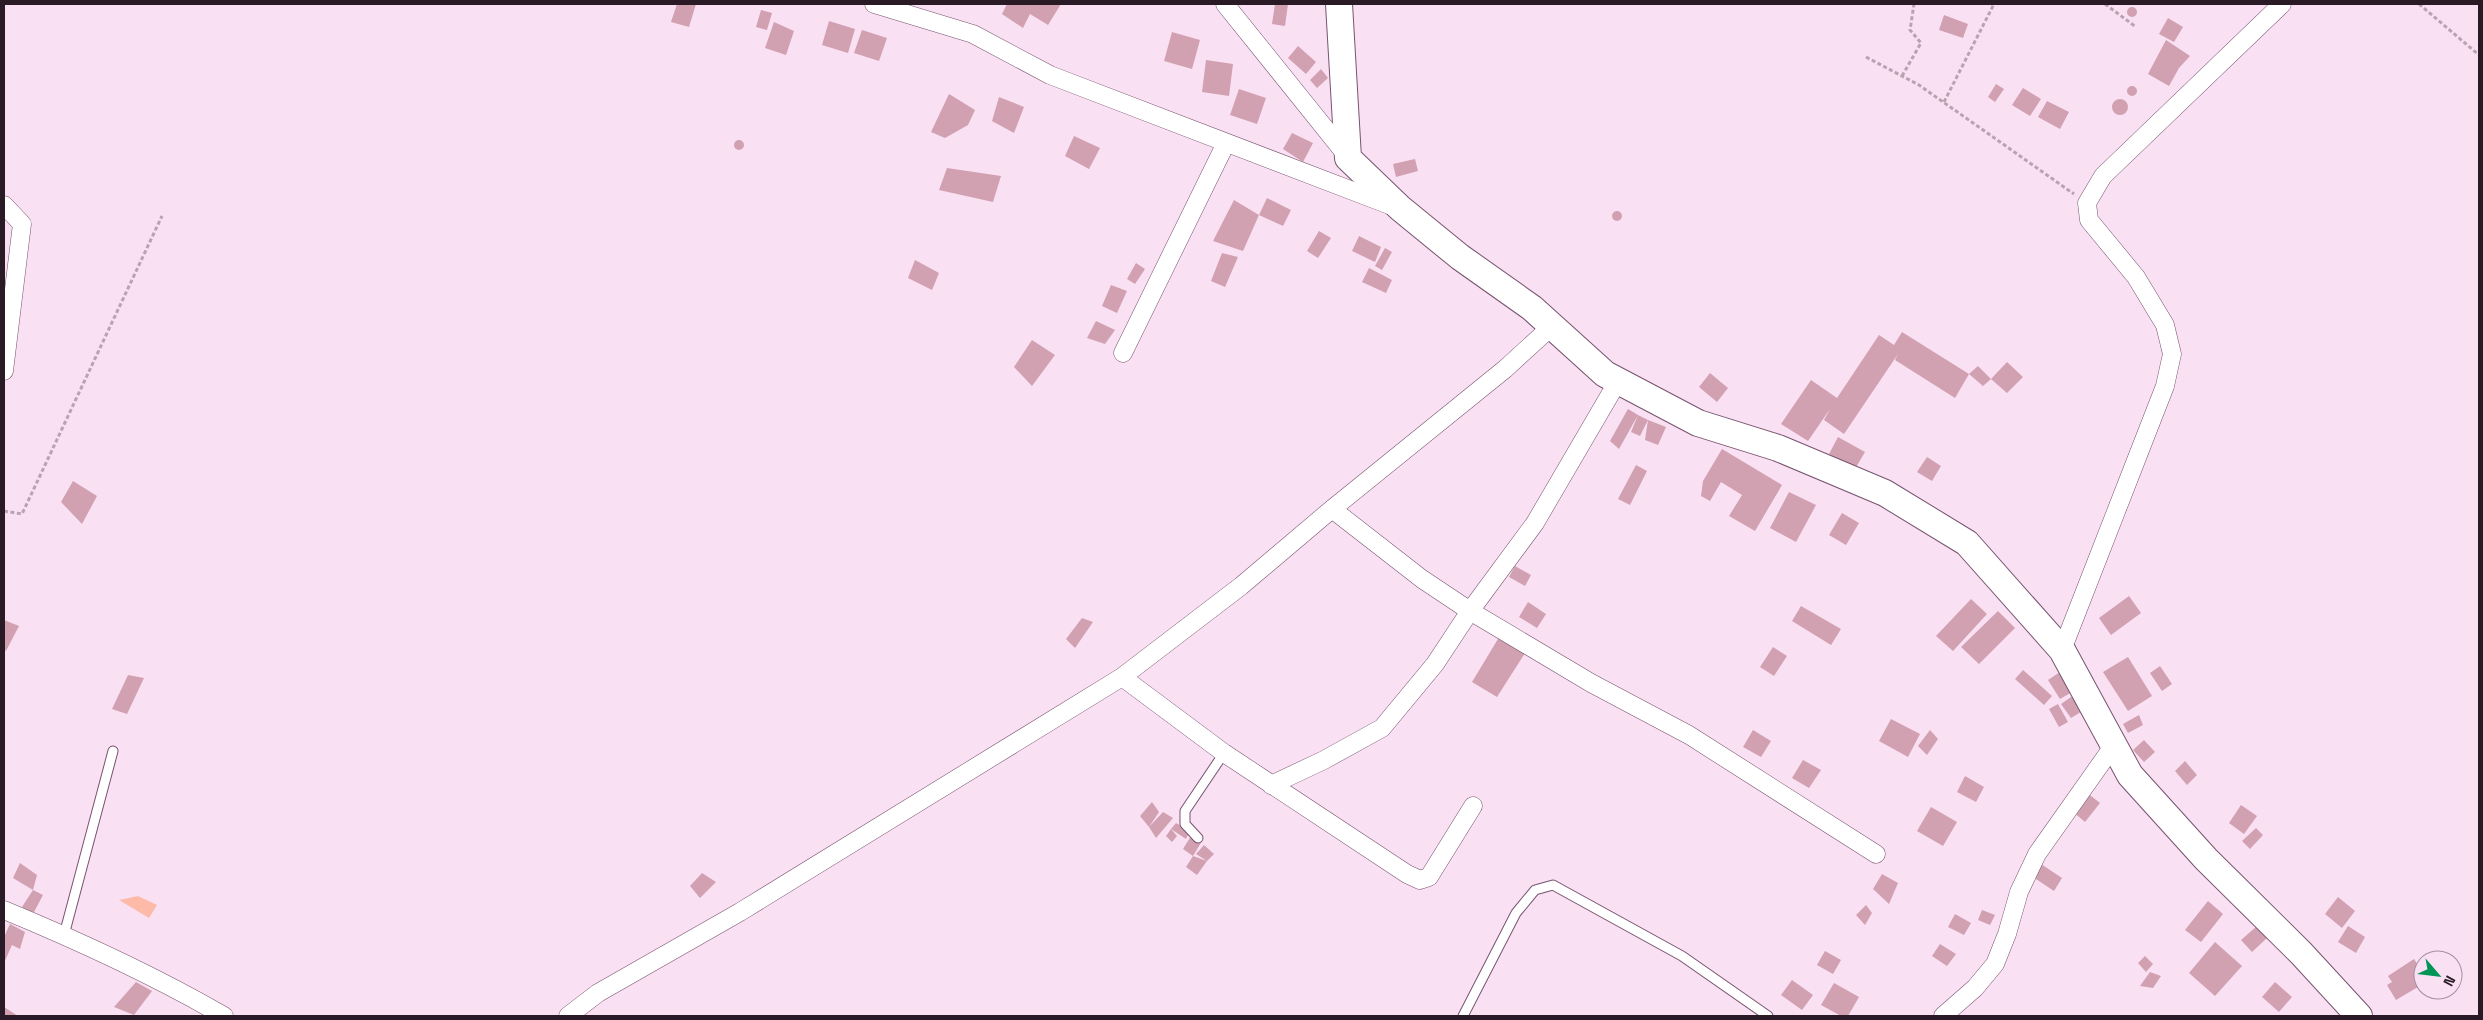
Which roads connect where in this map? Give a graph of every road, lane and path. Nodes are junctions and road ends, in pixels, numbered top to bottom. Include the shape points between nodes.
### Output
1 (874, 4) edge
2 (1225, 4) edge
3 (1339, 4) edge
4 (1914, 4) edge
5 (1994, 4) edge
6 (2105, 4) edge
7 (2282, 4) edge
8 (2419, 4) edge
9 (2136, 26) dead end
10 (2479, 55) edge
11 (1866, 57) dead end
12 (1902, 76) junction
13 (1944, 102) junction
14 (1226, 143) junction
15 (1348, 158) junction
16 (2087, 203) junction
17 (4, 205) edge
18 (1400, 208) junction
19 (162, 216) dead end
20 (1552, 326) junction
21 (1123, 353) dead end
22 (4, 371) edge
23 (1618, 381) junction
24 (1332, 509) junction
25 (4, 512) edge
26 (1470, 611) junction
27 (2062, 650) junction
28 (1122, 677) junction
29 (2114, 745) junction
30 (113, 751) dead end
31 (1224, 753) junction
32 (1271, 785) junction
33 (1472, 806) dead end
34 (1198, 838) dead end
35 (1876, 854) dead end
36 (4, 910) edge
37 (64, 935) junction
38 (224, 1016) edge
39 (568, 1016) edge
40 (1463, 1016) edge
41 (1768, 1016) edge
42 (1944, 1016) edge
43 (2359, 1016) edge

1 - 14 street via 972,34 1050,75
2 - 15 street
3 - 15 street
4 - 12 path via 1910,30 1921,44
5 - 13 path
6 - 9 path
7 - 16 street via 2103,176
8 - 10 path
11 - 12 path
12 - 13 path
13 - 16 path
14 - 18 street
14 - 21 street
15 - 18 street
16 - 27 street via 2089,220 2136,277 2165,325 2172,354 2165,386
17 - 22 street via 22,224
18 - 20 street
19 - 25 path via 22,514
20 - 23 street
20 - 24 street via 1505,369
23 - 26 street via 1535,522
23 - 27 street via 1698,423 1778,448 1885,493 1967,543
24 - 26 street via 1422,579
24 - 28 street via 1241,586
26 - 32 street via 1435,664 1382,728
26 - 35 street via 1591,683 1689,734
27 - 29 street
28 - 31 street
28 - 39 street via 748,907 598,993
29 - 42 street via 2037,854 2019,892 1995,964 1975,988
29 - 43 street via 2130,775 2206,859 2301,952
30 - 37 lane
31 - 32 street
31 - 34 lane via 1185,810 1185,824
32 - 33 street via 1420,880 1429,877
36 - 37 street
37 - 38 street
40 - 41 lane via 1516,913 1535,890 1554,885 1682,956

